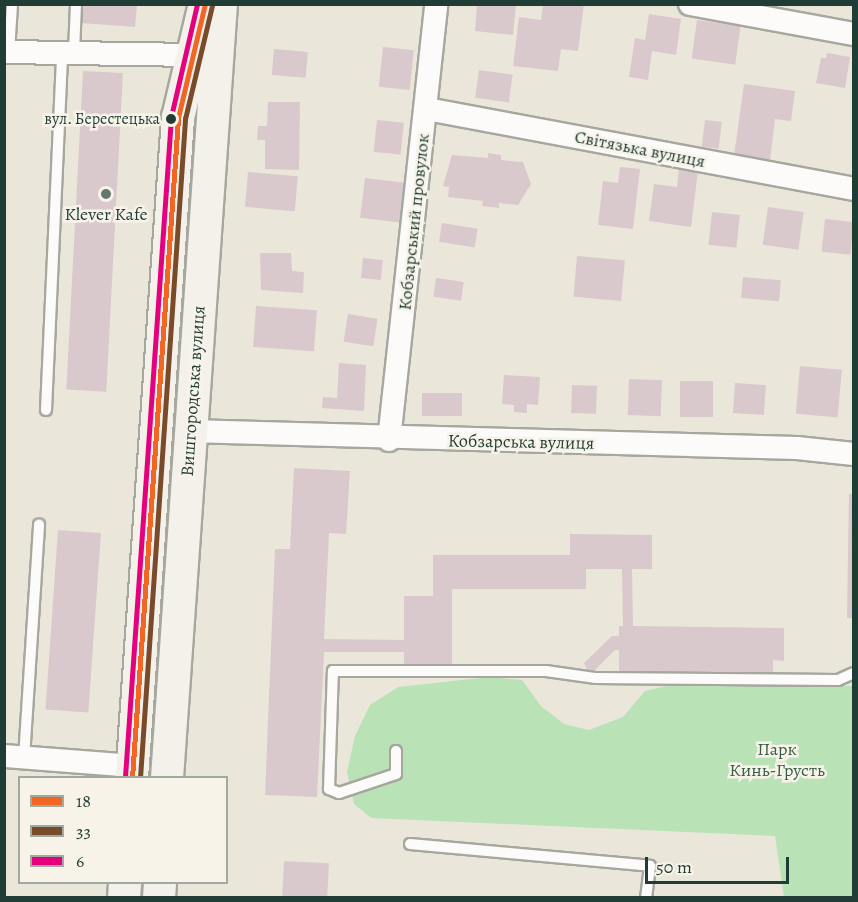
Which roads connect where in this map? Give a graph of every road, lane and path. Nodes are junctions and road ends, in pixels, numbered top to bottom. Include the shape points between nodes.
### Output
1 (12, 4) edge
2 (76, 4) edge
3 (204, 4) edge
4 (221, 4) edge
5 (436, 4) edge
6 (690, 4) edge
7 (854, 34) edge
8 (7, 52) edge
9 (68, 52) junction
10 (191, 55) junction
11 (427, 109) junction
12 (854, 189) edge
13 (46, 410) dead end
14 (189, 431) junction
15 (390, 440) junction
16 (854, 454) edge
17 (39, 524) dead end
18 (854, 673) edge
19 (396, 751) dead end
20 (14, 757) edge
21 (133, 772) edge
22 (167, 776) edge
23 (410, 844) dead end
24 (646, 897) edge

1 - 8 lane
2 - 9 lane
3 - 10 main road, Вишгородська вулиця
4 - 14 main road, Вишгородська вулиця
5 - 11 street, Кобзарський провулок
6 - 7 street
8 - 9 street
9 - 10 street
9 - 13 lane
10 - 21 main road, Вишгородська вулиця via 178,118
11 - 12 street, Світязька вулиця
11 - 15 street, Кобзарський провулок
14 - 15 street, Кобзарська вулиця
14 - 22 main road, Вишгородська вулиця
15 - 16 street, Кобзарська вулиця via 797,448
17 - 20 lane
18 - 19 lane via 829,680 595,678 546,671 333,671 329,789 339,793 396,774
20 - 21 street
23 - 24 lane via 650,866

